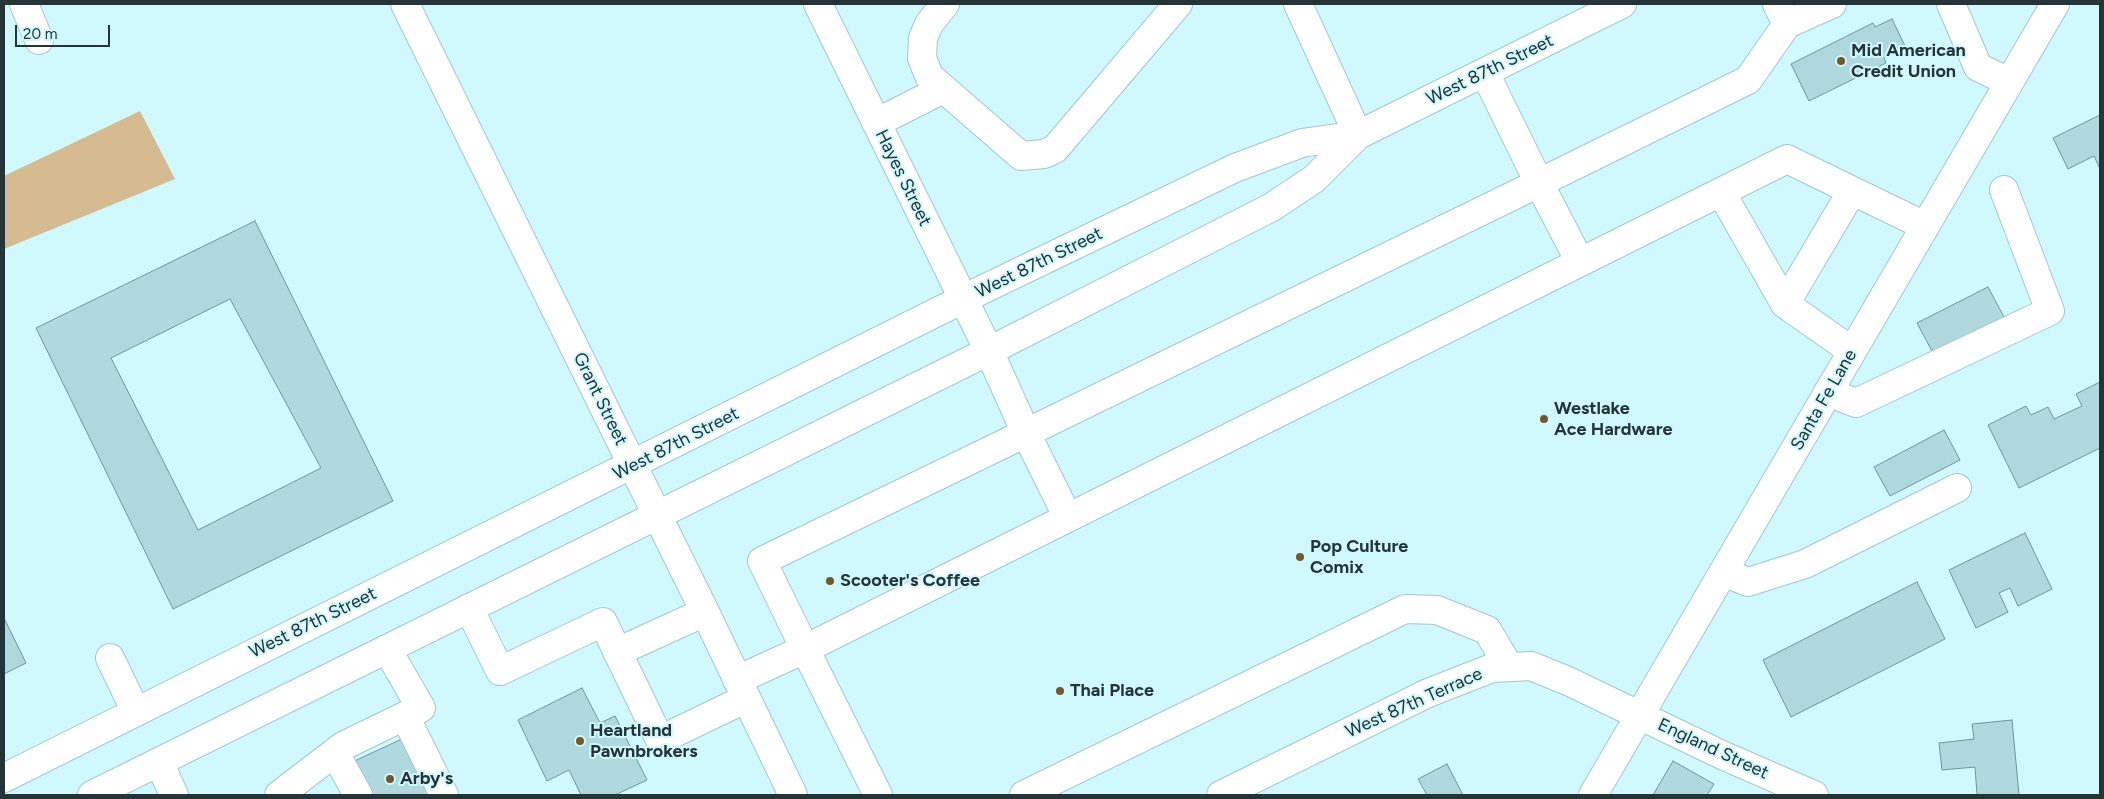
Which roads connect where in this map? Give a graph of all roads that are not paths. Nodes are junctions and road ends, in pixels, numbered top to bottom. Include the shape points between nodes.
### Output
1 (24, 4) edge
2 (405, 4) edge
3 (818, 4) edge
4 (945, 4) edge
5 (1178, 4) edge
6 (1298, 4) edge
7 (1622, 4) edge
8 (1832, 4) edge
9 (1951, 4) edge
10 (2055, 4) edge
11 (1782, 14) edge
12 (39, 40) dead end
13 (1485, 73) junction
14 (2009, 82) junction
15 (944, 88) junction
16 (876, 122) junction
17 (1358, 135) junction
18 (1539, 183) junction
19 (2004, 190) dead end
20 (1852, 191) junction
21 (1721, 192) junction
22 (1925, 226) junction
23 (1580, 262) junction
24 (963, 299) junction
25 (1785, 304) junction
26 (1852, 351) junction
27 (989, 352) junction
28 (1828, 392) junction
29 (1026, 433) junction
30 (632, 466) junction
31 (1957, 488) dead end
32 (657, 515) junction
33 (1068, 518) junction
34 (1723, 572) junction
35 (469, 608) junction
36 (705, 612) junction
37 (387, 649) junction
38 (805, 649) junction
39 (617, 652) junction
40 (110, 658) dead end
41 (1509, 667) junction
42 (741, 690) junction
43 (136, 712) junction
44 (1640, 715) junction
45 (405, 716) junction
46 (335, 752) junction
47 (159, 762) junction
48 (4, 778) edge
49 (92, 795) edge
50 (174, 795) edge
51 (279, 795) edge
52 (358, 795) edge
53 (444, 795) edge
54 (792, 795) edge
55 (878, 795) edge
56 (1024, 795) edge
57 (1220, 795) edge
58 (1593, 795) edge
59 (1814, 795) edge

1 - 12 main road
2 - 30 main road, Grant Street
3 - 16 main road, Hayes Street
4 - 15 main road via 929,24 923,38 922,58 929,76
5 - 15 main road via 1056,149 1044,154 1021,156
6 - 17 main road
7 - 13 main road, West 87th Street
8 - 11 main road
9 - 14 main road via 1978,67
10 - 14 main road, Santa Fe Lane
11 - 18 main road via 1748,80
13 - 17 main road, West 87th Street
13 - 18 main road
14 - 22 main road, Santa Fe Lane
15 - 16 main road
16 - 24 main road, Hayes Street
17 - 24 main road, West 87th Street via 1302,143 1235,168
17 - 27 main road, West 87th Street via 1314,179 1272,207
18 - 23 main road
18 - 29 main road
19 - 28 main road via 2050,312 1856,403
20 - 21 main road via 1787,159
20 - 22 main road
20 - 25 main road
21 - 23 main road
21 - 25 main road
22 - 26 main road, Santa Fe Lane
23 - 33 main road
24 - 27 main road, Hayes Street
24 - 30 main road, West 87th Street
25 - 26 main road
26 - 28 main road, Santa Fe Lane
27 - 29 main road, Hayes Street
27 - 32 main road, West 87th Street
28 - 34 main road, Santa Fe Lane
29 - 33 main road, Hayes Street
29 - 38 main road via 762,561
30 - 32 main road, Grant Street
30 - 43 main road, West 87th Street
31 - 34 main road via 1805,564 1748,582
32 - 35 main road, West 87th Street
32 - 36 main road, Grant Street
33 - 38 main road
34 - 44 main road, Santa Fe Lane
35 - 37 main road, West 87th Street
35 - 39 main road via 500,671 602,622
36 - 39 main road
36 - 42 main road, Grant Street
37 - 45 main road via 421,708
37 - 47 main road, West 87th Street
38 - 42 main road
38 - 55 main road
39 - 42 main road via 660,740
40 - 43 main road
41 - 44 main road, West 87th Terrace via 1531,666
41 - 56 main road via 1488,630 1437,610 1405,609
41 - 57 main road, West 87th Terrace via 1492,668 1428,693
42 - 54 main road, Grant Street
43 - 48 main road, West 87th Street
44 - 58 main road, Santa Fe Lane
44 - 59 main road, England Street
45 - 46 main road
45 - 53 main road
46 - 51 main road
46 - 52 main road
47 - 49 main road, West 87th Street
47 - 50 main road

